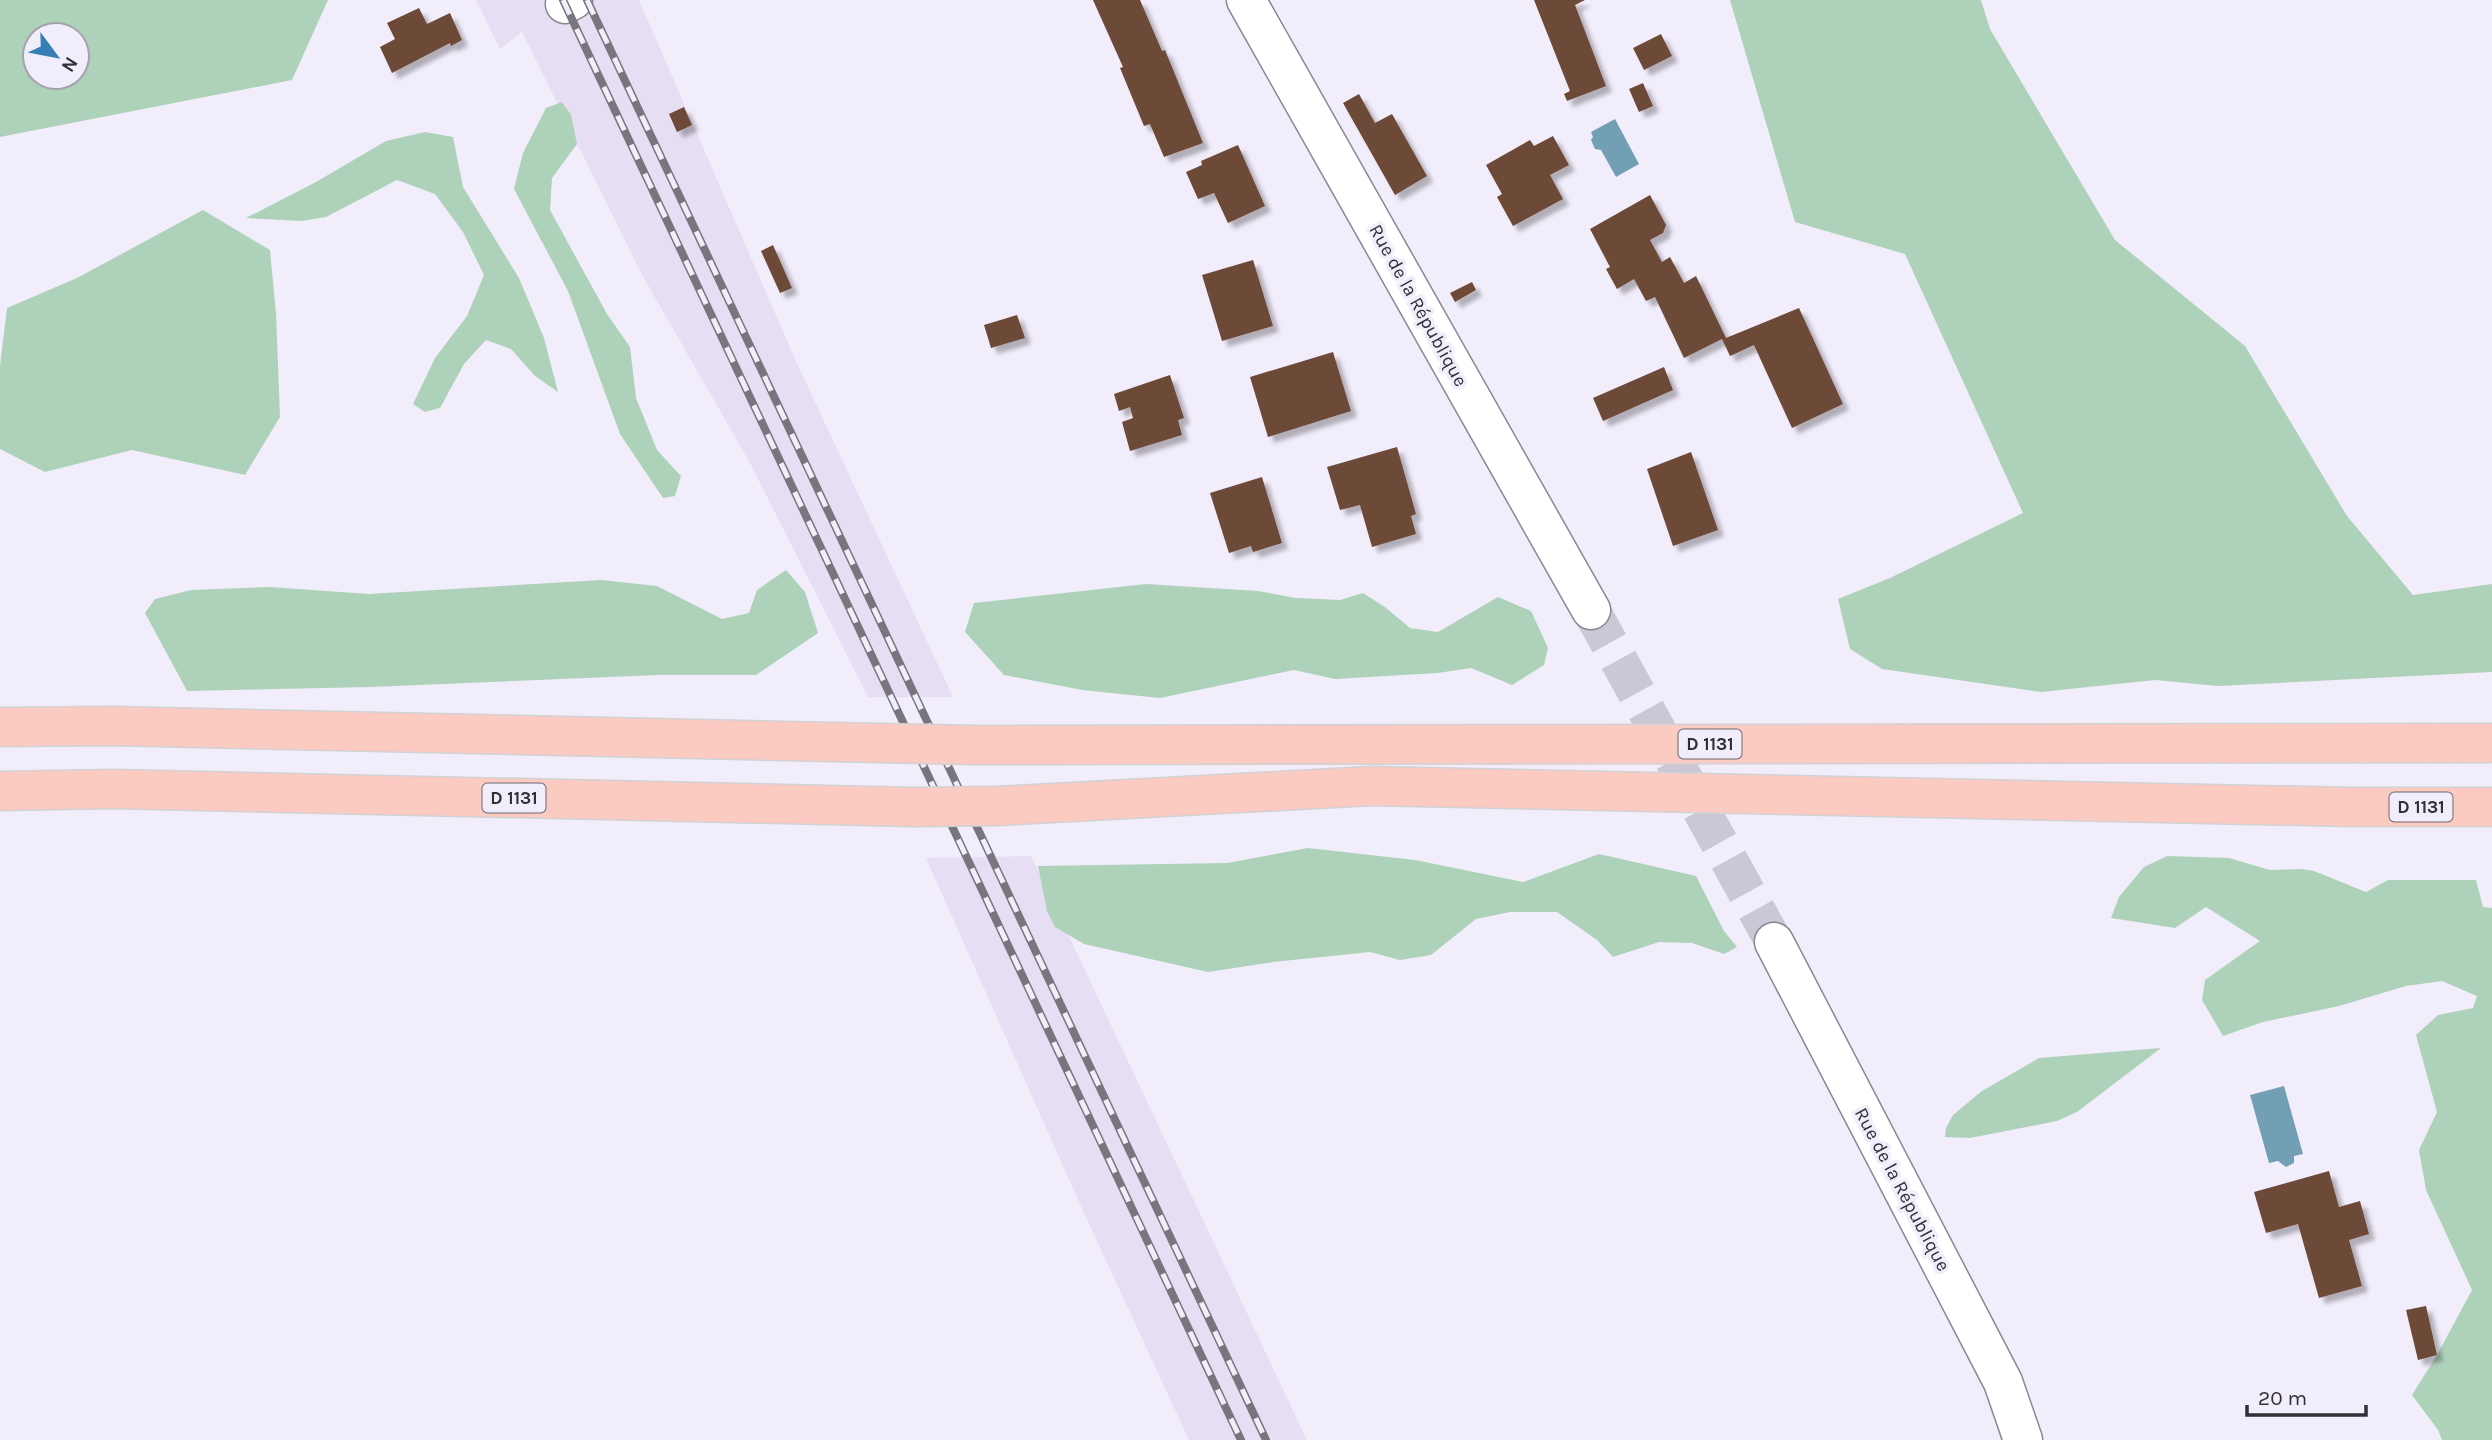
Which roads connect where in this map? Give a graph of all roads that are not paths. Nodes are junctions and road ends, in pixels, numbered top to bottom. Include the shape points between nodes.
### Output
1 (1246, 0) edge
2 (1591, 610) tunnel mouth
3 (0, 727) edge
4 (2492, 742) edge
5 (0, 791) edge
6 (2351, 807) junction
7 (2492, 807) edge
8 (2492, 816) edge
9 (1774, 942) tunnel mouth
10 (2023, 1440) edge

1 - 2 street, Rue de la République
3 - 4 main road, D 1131, bridge via 975,745
5 - 6 main road, D 1131, bridge via 114,789 914,807 1371,786
6 - 7 main road, D 1131
6 - 8 main road
9 - 10 street, Rue de la République via 2003,1381

